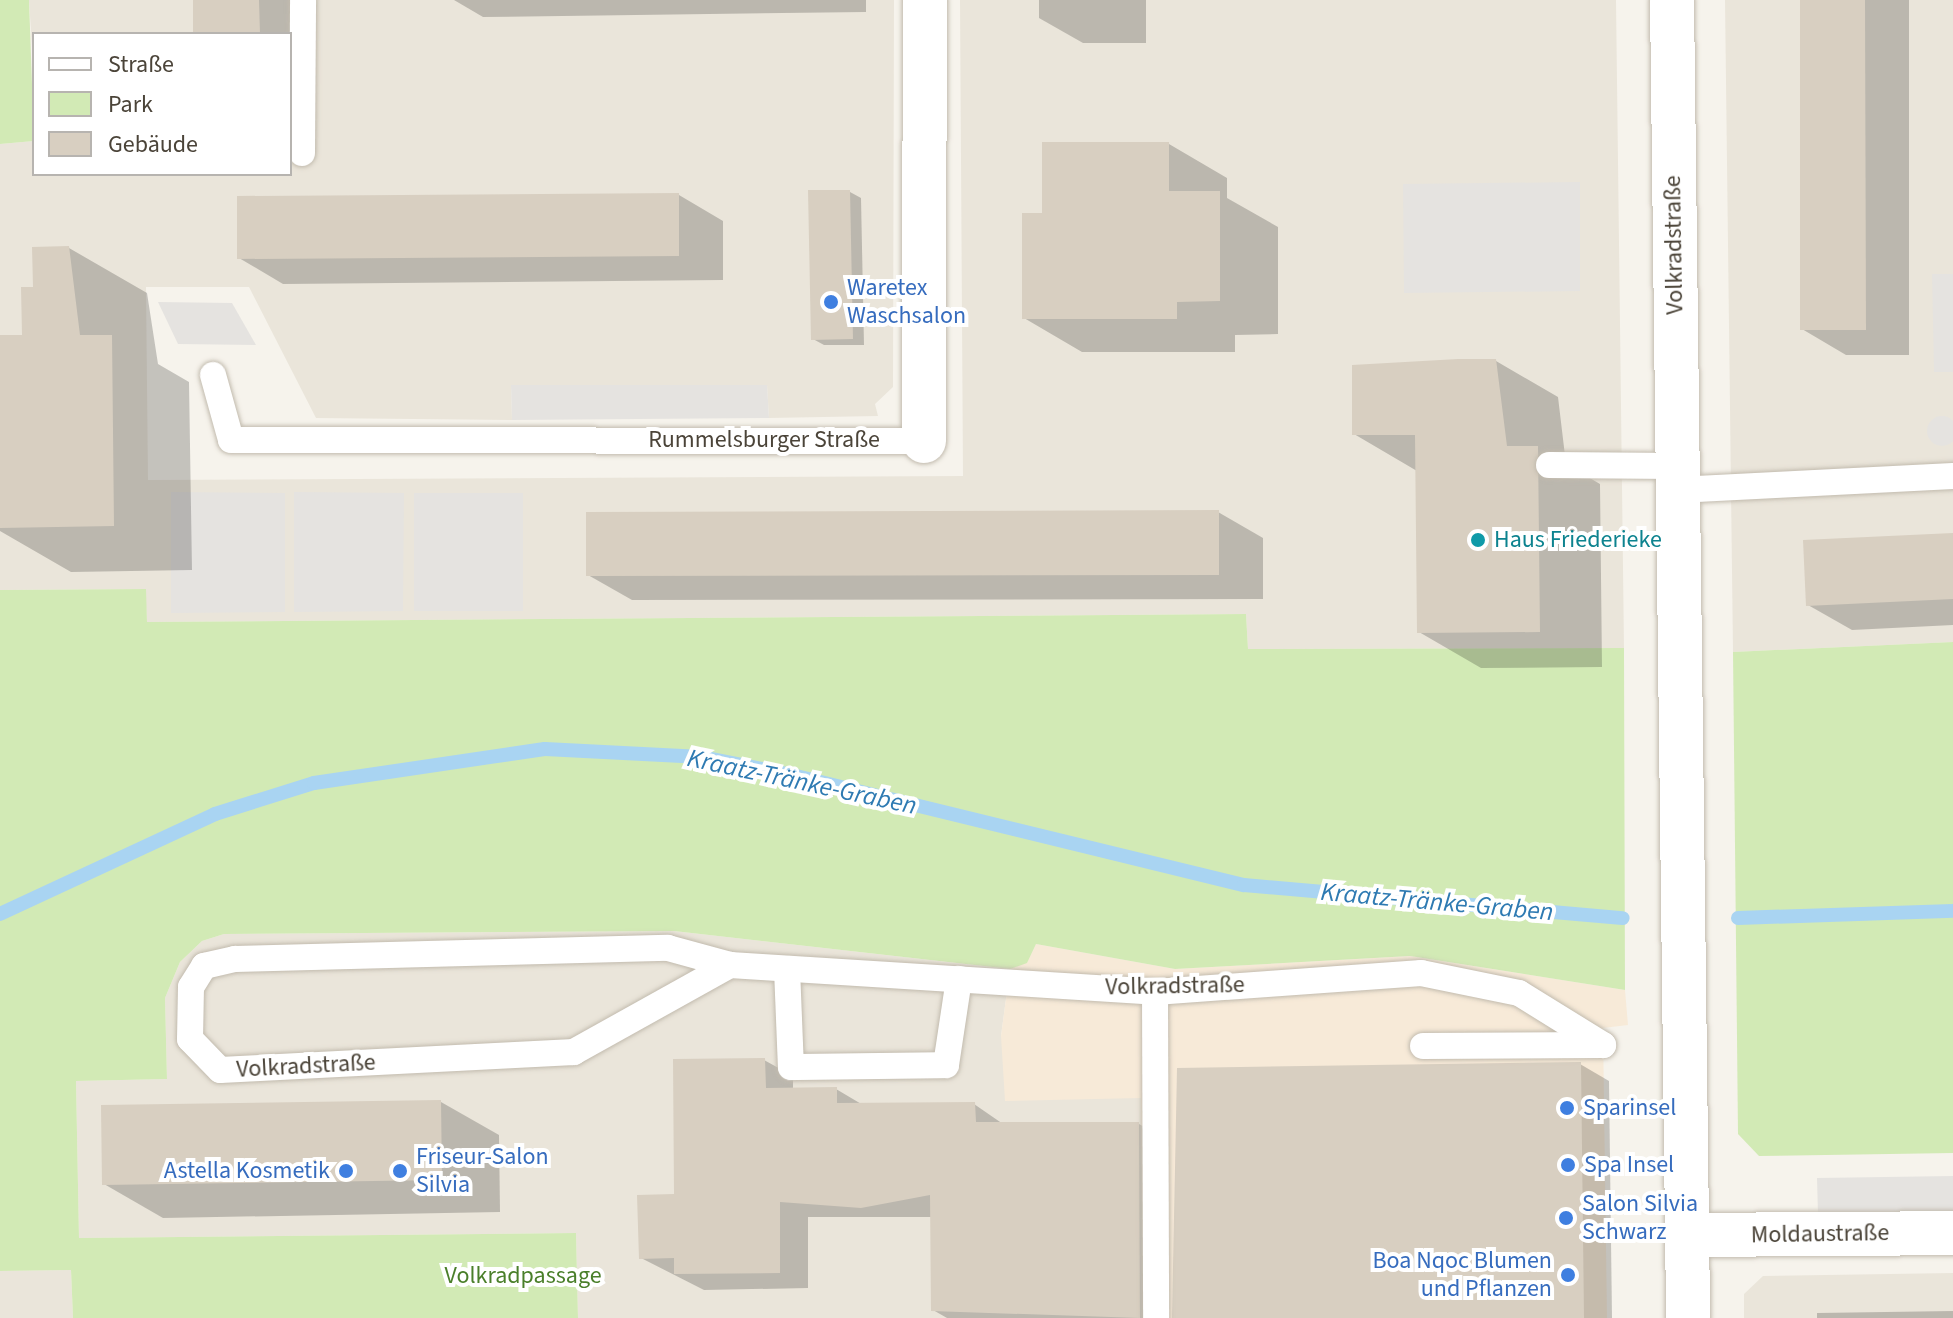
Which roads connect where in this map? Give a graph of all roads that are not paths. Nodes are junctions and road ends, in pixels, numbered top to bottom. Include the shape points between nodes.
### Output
1 (303, 0) edge
2 (925, 0) edge
3 (1672, 0) edge
4 (302, 153) dead end
5 (213, 375) dead end
6 (924, 441) joint
7 (1549, 465) dead end
8 (1953, 476) edge
9 (1677, 478) junction
10 (730, 965) junction
11 (787, 969) junction
12 (959, 979) junction
13 (1155, 992) junction
14 (1423, 1046) dead end
15 (1953, 1233) edge
16 (1686, 1235) junction
17 (1156, 1318) edge
18 (1688, 1318) edge

1 - 4 lane
2 - 6 street, Rummelsburger Straße
3 - 9 street, Volkradstraße
5 - 6 lane, Rummelsburger Straße via 231,440
7 - 9 lane
8 - 9 lane
9 - 16 street, Volkradstraße
10 - 10 lane, Volkradstraße via 668,948 235,959 204,966 191,987 190,1039 220,1070 574,1052
10 - 11 lane, Volkradstraße
11 - 12 lane, Volkradstraße
11 - 12 lane via 791,1067 946,1065
12 - 13 lane, Volkradstraße
13 - 14 lane, Volkradstraße via 1421,973 1519,993 1603,1045
13 - 17 lane
15 - 16 street, Moldaustraße
16 - 18 street, Volkradstraße

